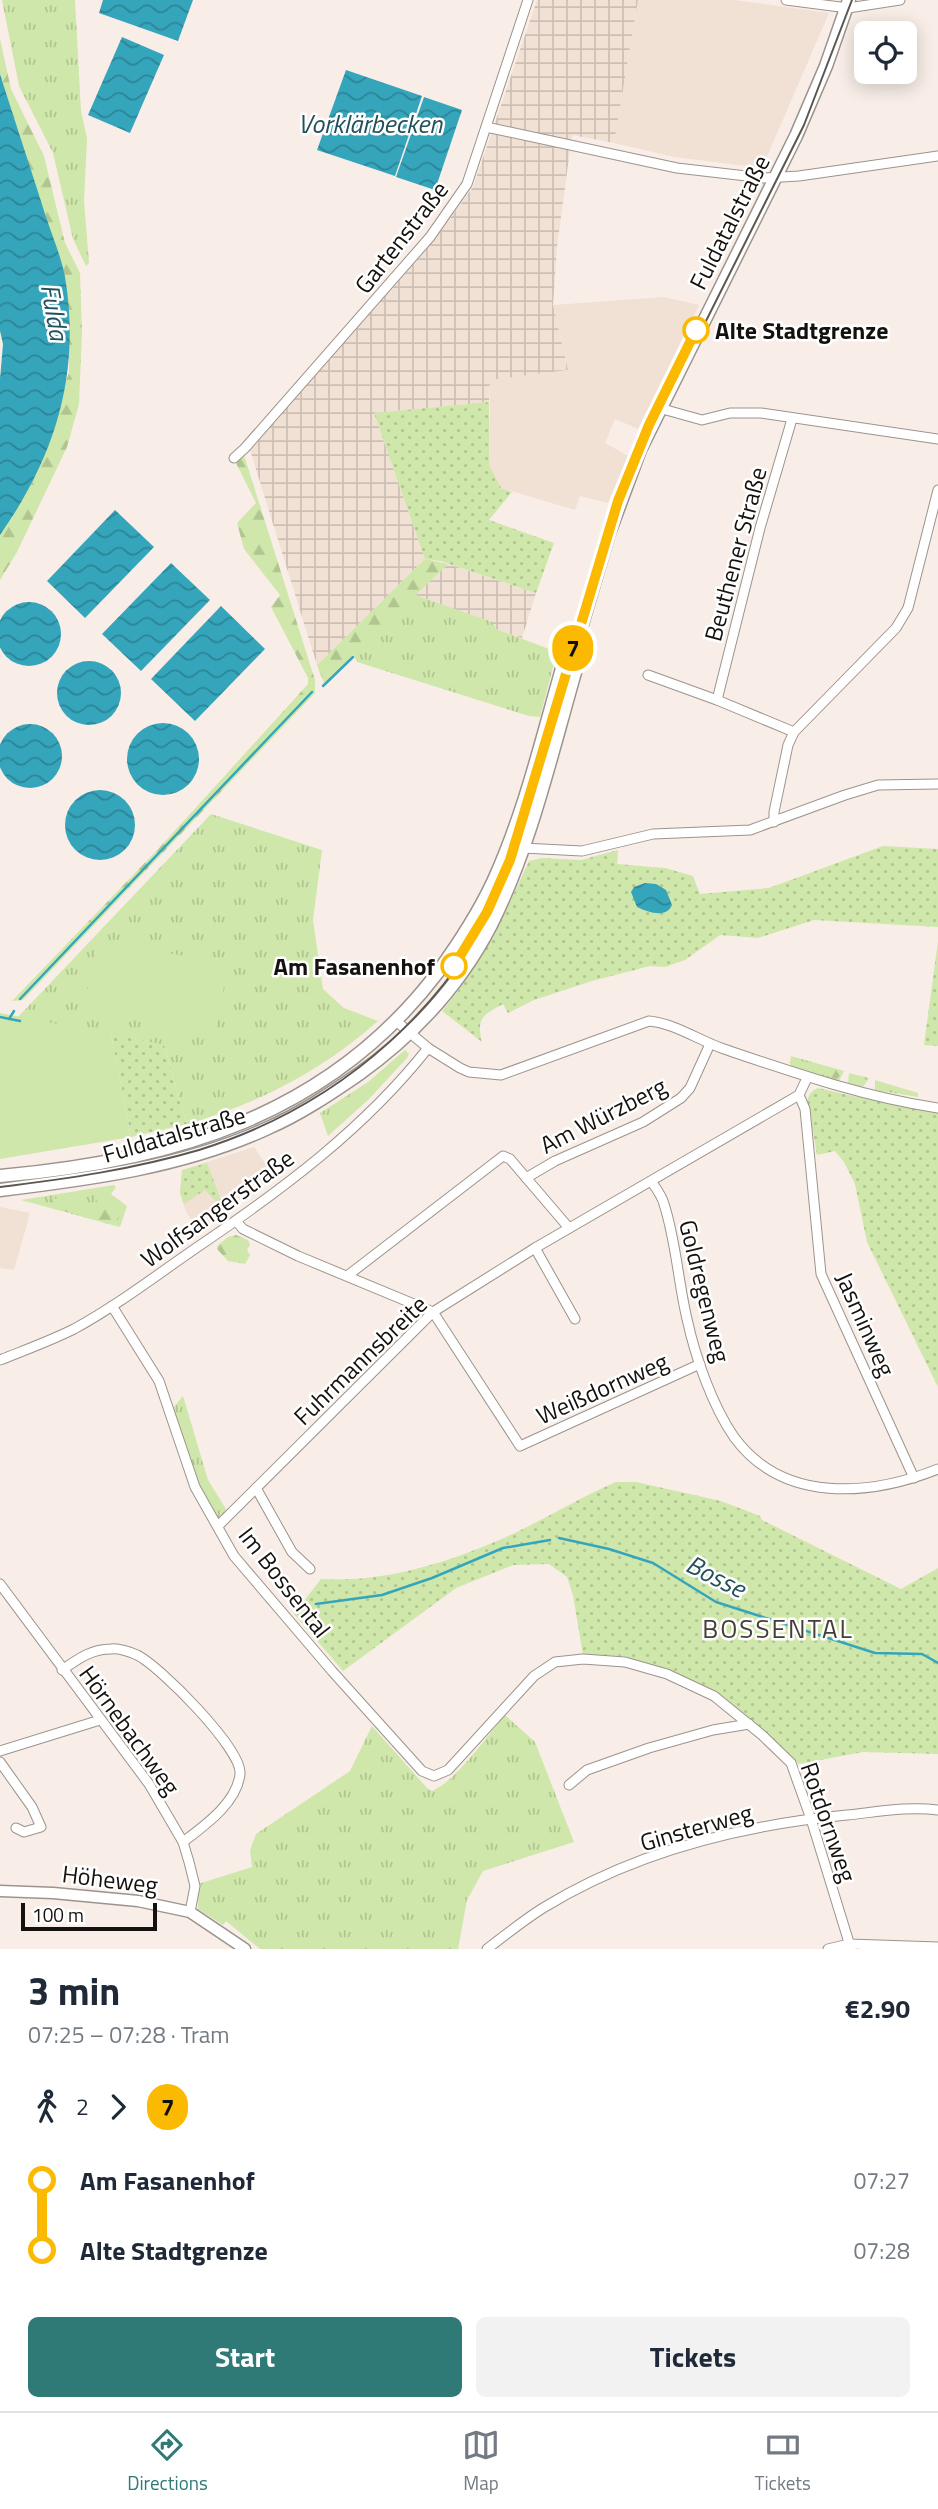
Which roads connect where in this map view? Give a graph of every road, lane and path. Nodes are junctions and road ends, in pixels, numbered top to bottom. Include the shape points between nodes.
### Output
1 (528, 0) edge
2 (786, 0) edge
3 (900, 0) edge
4 (850, 3) edge
5 (486, 127) junction
6 (938, 156) edge
7 (775, 177) junction
8 (659, 408) junction
9 (792, 419) junction
10 (938, 439) edge
11 (234, 458) dead end
12 (938, 490) edge
13 (575, 651) junction
14 (648, 676) dead end
15 (717, 700) junction
16 (794, 732) junction
17 (938, 784) edge
18 (774, 822) junction
19 (510, 843) junction
20 (523, 848) junction
21 (396, 1021) junction
22 (411, 1033) junction
23 (710, 1044) junction
24 (428, 1048) junction
25 (807, 1078) junction
26 (799, 1095) junction
27 (938, 1108) edge
28 (0, 1176) edge
29 (526, 1178) junction
30 (651, 1181) junction
31 (0, 1191) edge
32 (236, 1221) junction
33 (569, 1228) junction
34 (535, 1248) junction
35 (347, 1276) junction
36 (112, 1306) junction
37 (433, 1312) junction
38 (575, 1319) dead end
39 (0, 1360) edge
40 (700, 1364) junction
41 (938, 1469) edge
42 (914, 1478) junction
43 (256, 1488) junction
44 (218, 1526) junction
45 (310, 1569) dead end
46 (0, 1584) edge
47 (62, 1670) junction
48 (100, 1720) junction
49 (749, 1724) junction
50 (0, 1751) edge
51 (0, 1762) edge
52 (433, 1776) joint
53 (569, 1785) dead end
54 (938, 1810) edge
55 (811, 1819) junction
56 (16, 1829) dead end
57 (183, 1842) junction
58 (0, 1891) edge
59 (190, 1912) junction
60 (850, 1946) edge
61 (938, 1947) edge
62 (245, 1949) edge
63 (487, 1949) edge
64 (828, 1949) edge

1 - 5 street, Gartenstraße
2 - 4 street
3 - 4 street
4 - 7 main road, Fuldatalstraße via 817,89
5 - 7 street via 677,168
5 - 11 street, Gartenstraße via 467,184 430,237
6 - 7 street
7 - 8 main road, Fuldatalstraße
8 - 9 street via 702,420 746,411
8 - 13 main road, Fuldatalstraße via 617,510
9 - 10 street
9 - 15 street, Beuthener Straße
12 - 16 street via 908,608 896,628
13 - 19 main road, Fuldatalstraße via 563,665
13 - 20 main road, Fuldatalstraße via 576,669
14 - 15 street
15 - 16 street
16 - 18 street
17 - 18 street via 878,785
18 - 20 street via 750,830 653,834 582,851
19 - 20 street
19 - 21 main road, Fuldatalstraße via 460,942
20 - 22 main road, Fuldatalstraße via 469,964
21 - 22 street
21 - 28 main road, Fuldatalstraße via 326,1079 268,1112 205,1138 142,1154
22 - 24 street
22 - 31 main road, Fuldatalstraße via 310,1106 235,1142 132,1170
23 - 24 street via 649,1021 501,1075 469,1072
23 - 25 street
23 - 29 street, Am Würzberg via 681,1098 643,1122
24 - 32 street, Wolfsangerstraße via 371,1113
25 - 26 street
25 - 27 street
26 - 30 street, Fuhrmannsbreite
26 - 42 street, Jasminweg via 811,1163 821,1274
29 - 33 street, Am Würzberg
29 - 35 street, Am Würzberg via 503,1156
30 - 33 street, Fuhrmannsbreite
30 - 40 street, Goldregenweg via 664,1202
32 - 35 street via 285,1250
32 - 36 street, Wolfsangerstraße
33 - 34 street, Fuhrmannsbreite
34 - 37 street, Fuhrmannsbreite
34 - 38 street
35 - 37 street
36 - 39 street, Wolfsangerstraße via 73,1329
36 - 44 street, Im Bossental via 159,1381 195,1487
37 - 40 street, Weißdornweg via 520,1446
37 - 43 street, Fuhrmannsbreite
40 - 42 street, Goldregenweg via 734,1436 776,1473 822,1488 849,1490
41 - 42 street, Goldregenweg
43 - 44 street, Fuhrmannsbreite
43 - 45 street via 292,1552
44 - 52 street, Im Bossental via 234,1556 332,1671 422,1771
46 - 47 street, Hörnebachweg
47 - 48 street, Hörnebachweg
47 - 57 street via 87,1653 112,1648 137,1655 189,1699 236,1758 241,1772 234,1792 216,1815
48 - 50 street
48 - 57 street, Hörnebachweg via 149,1784
49 - 52 street, Rotdornweg via 714,1696 667,1674 625,1661 555,1662 534,1676 448,1770
49 - 53 street via 649,1748 587,1770
49 - 55 street, Rotdornweg via 791,1763
51 - 56 street via 41,1827 24,1832
54 - 55 street, Ginsterweg
55 - 60 street, Rotdornweg
55 - 63 street, Ginsterweg via 740,1831 605,1875 543,1909
57 - 59 street, Hörnebachweg via 195,1886
58 - 59 street, Höheweg via 138,1901
59 - 62 street, Höheweg
60 - 61 street
60 - 64 street

